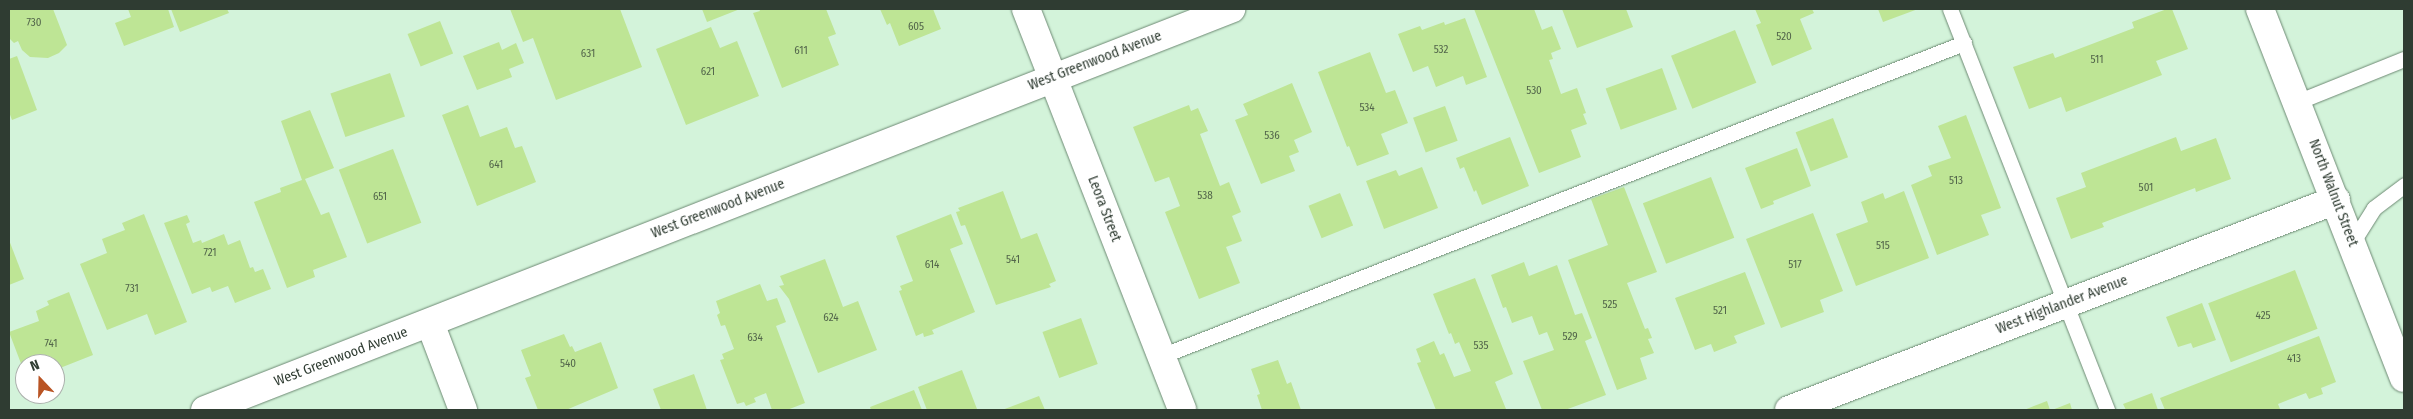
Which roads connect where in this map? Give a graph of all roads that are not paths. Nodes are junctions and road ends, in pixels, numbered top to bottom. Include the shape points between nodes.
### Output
1 (1026, 9) edge
2 (1231, 9) edge
3 (1950, 9) edge
4 (2260, 9) edge
5 (1964, 43) junction
6 (2404, 59) edge
7 (1053, 78) junction
8 (2297, 102) junction
9 (2404, 185) edge
10 (2336, 200) junction
11 (2352, 243) junction
12 (2065, 304) junction
13 (430, 323) junction
14 (1161, 356) junction
15 (2404, 378) edge
16 (205, 410) edge
17 (463, 410) edge
18 (1182, 410) edge
19 (1789, 410) edge
20 (2107, 410) edge

1 - 7 street, Leora Street
2 - 7 street, West Greenwood Avenue
3 - 5 lane
4 - 8 street, North Walnut Street
5 - 12 lane
5 - 14 lane
6 - 8 lane
7 - 13 street, West Greenwood Avenue
7 - 14 street, Leora Street
8 - 10 street, North Walnut Street
9 - 11 lane via 2374,208
10 - 11 street, North Walnut Street
10 - 12 street, West Highlander Avenue
11 - 15 street, North Walnut Street
12 - 19 street, West Highlander Avenue
12 - 20 lane
13 - 16 street, West Greenwood Avenue
13 - 17 street
14 - 18 street, Leora Street

